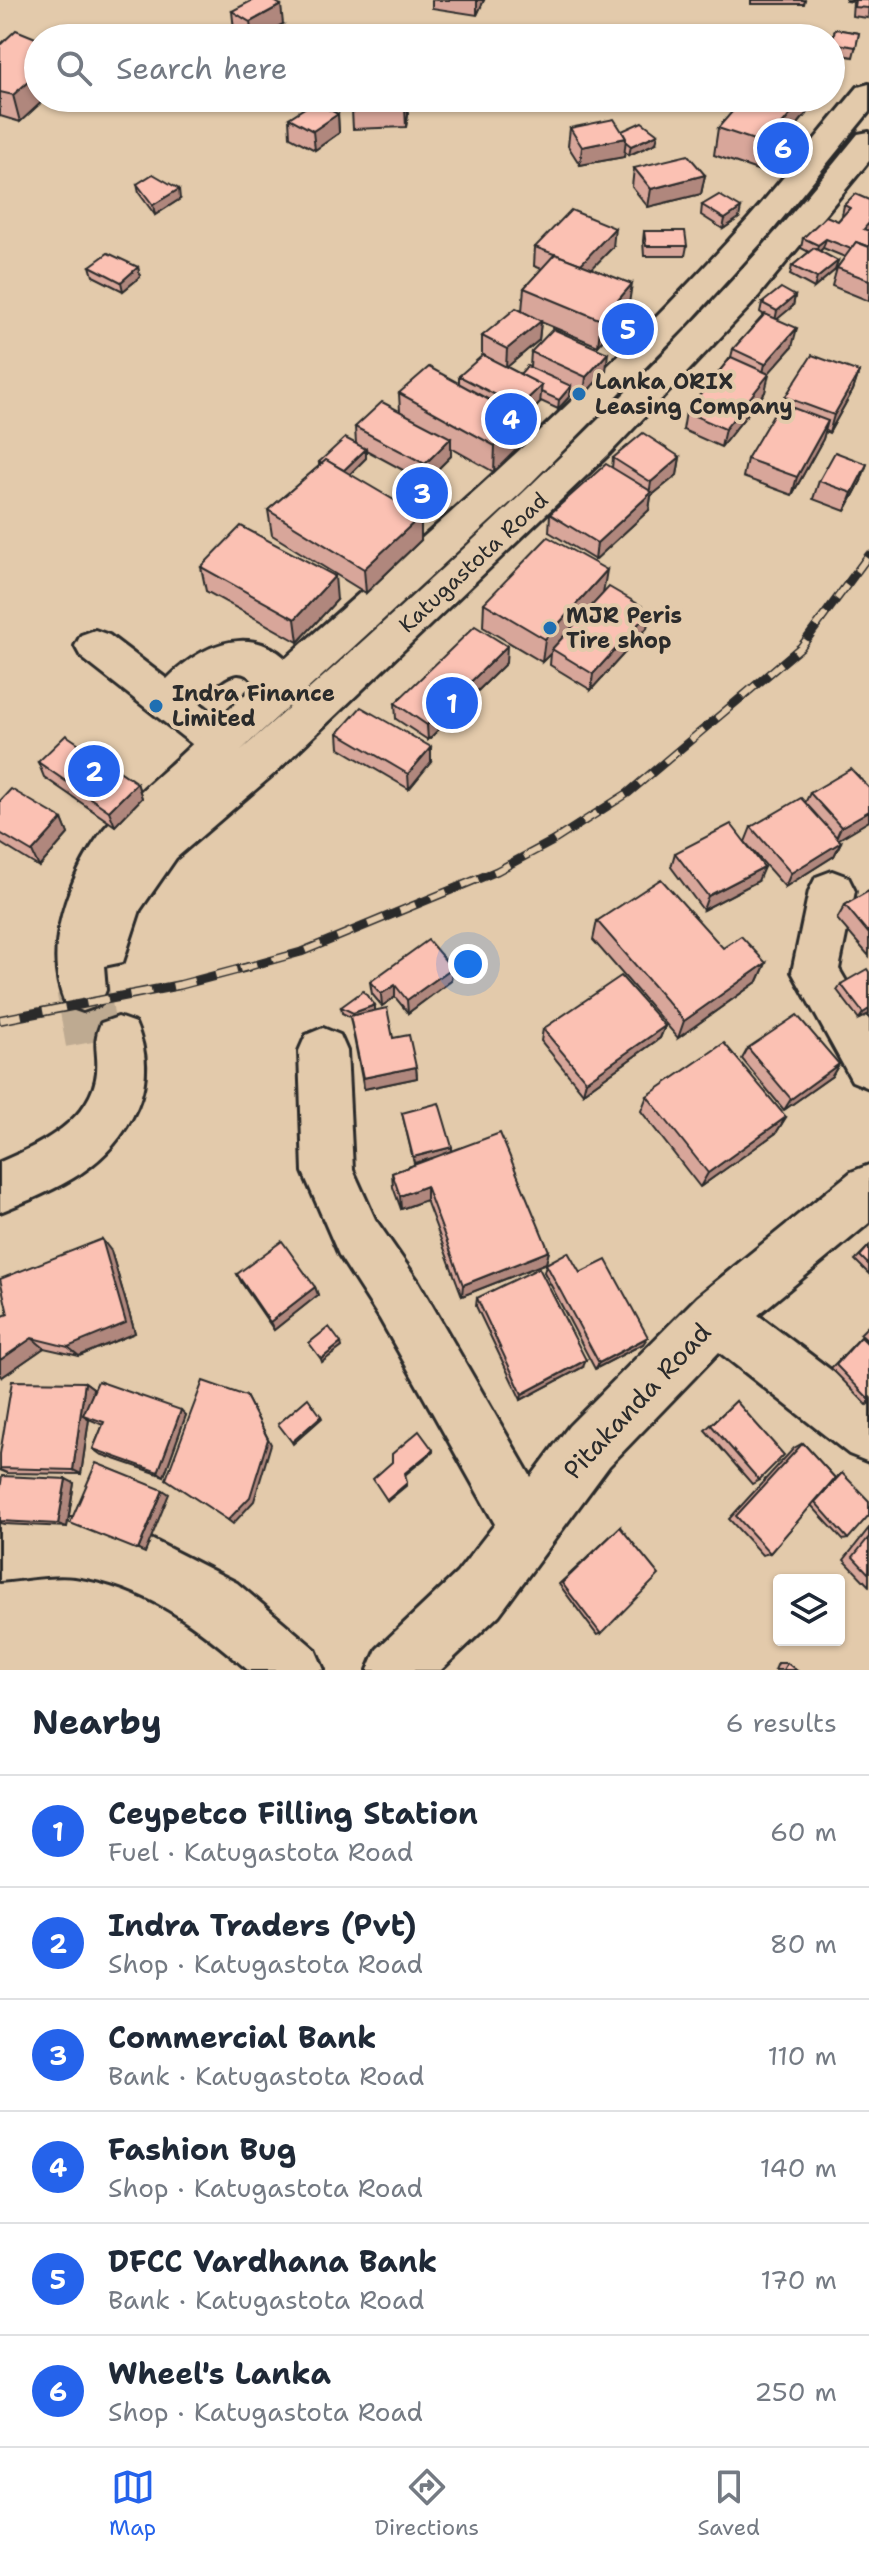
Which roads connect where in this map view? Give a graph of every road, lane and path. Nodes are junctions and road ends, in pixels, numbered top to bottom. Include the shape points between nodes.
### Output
1 (869, 93) edge
2 (869, 141) edge
3 (95, 646) dead end
4 (285, 686) junction
5 (169, 703) junction
6 (221, 743) junction
7 (832, 891) dead end
8 (323, 1051) dead end
9 (869, 1065) edge
10 (0, 1160) edge
11 (0, 1187) edge
12 (869, 1190) edge
13 (716, 1316) junction
14 (869, 1434) edge
15 (528, 1527) junction
16 (0, 1552) edge
17 (294, 1670) edge
18 (398, 1670) edge

1 - 4 main road, Katugastota Road via 761,224 673,319 500,491
2 - 6 main road, Katugastota Road via 747,285 564,478 247,771 172,833 129,887 107,941 96,989 80,973 82,932 104,867 145,815
3 - 5 main road
4 - 5 main road via 258,661 229,655 215,661
4 - 6 main road, Katugastota Road
5 - 6 main road
7 - 9 main road via 815,972
8 - 15 main road via 328,1172 357,1237 399,1300
10 - 11 main road via 48,1139 74,1118 91,1094 106,1043 124,1063 122,1088 107,1120 56,1164
12 - 13 main road, Pitakanda Road
13 - 14 main road
13 - 15 main road, Pitakanda Road via 589,1446
15 - 18 main road, Pitakanda Road via 478,1594
16 - 17 main road via 73,1547 141,1563 216,1604

